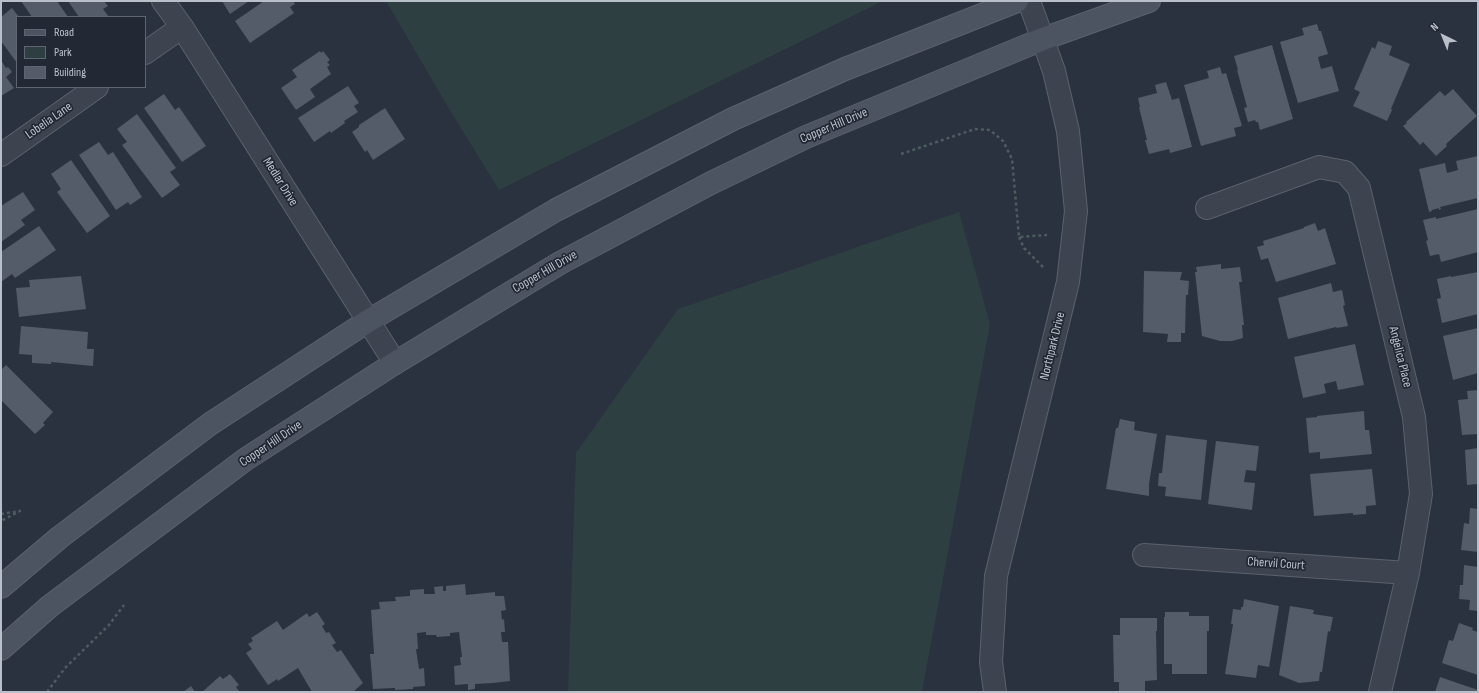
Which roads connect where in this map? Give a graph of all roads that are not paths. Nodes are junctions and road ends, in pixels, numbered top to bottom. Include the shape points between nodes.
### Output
1 (163, 1) edge
2 (1017, 1) edge
3 (1029, 1) edge
4 (1149, 1) edge
5 (182, 27) junction
6 (1043, 39) junction
7 (146, 52) edge
8 (96, 88) edge
9 (1, 155) edge
10 (1207, 208) dead end
11 (368, 321) junction
12 (395, 363) junction
13 (1144, 556) dead end
14 (1408, 573) junction
15 (1, 587) edge
16 (1, 649) edge
17 (995, 692) edge
18 (1380, 692) edge

1 - 5 street, Medlar Drive
2 - 11 main road via 845,69 733,119 556,210
3 - 6 street, Northpark Drive
4 - 6 main road, Copper Hill Drive
5 - 7 street
5 - 11 street, Medlar Drive
6 - 12 main road, Copper Hill Drive via 806,137 711,183 560,262
6 - 17 street, Northpark Drive via 1054,71 1068,131 1076,211 1068,282 996,576 991,662
8 - 9 street, Lobelia Lane
10 - 14 street, Angelica Place via 1319,167 1345,172 1359,188 1414,416 1421,494
11 - 12 street, Medlar Drive
11 - 15 main road via 210,424 60,537
12 - 16 main road, Copper Hill Drive via 246,460 50,606
13 - 14 street, Chervil Court
14 - 18 street, Angelica Place

